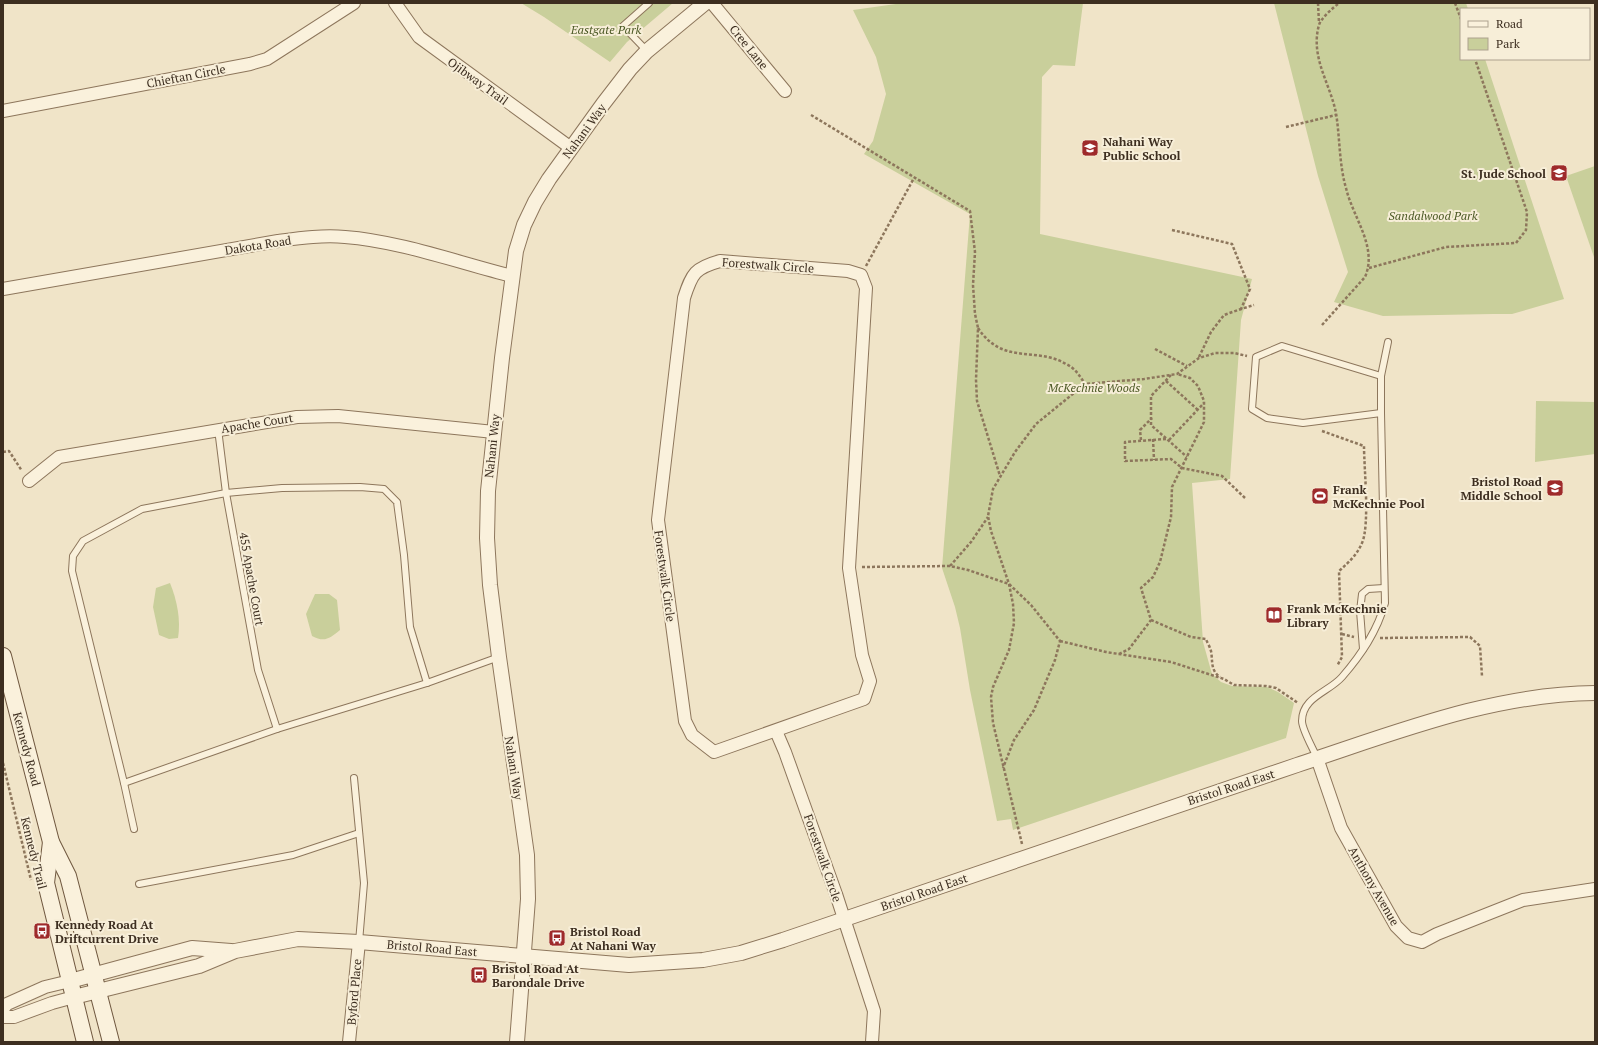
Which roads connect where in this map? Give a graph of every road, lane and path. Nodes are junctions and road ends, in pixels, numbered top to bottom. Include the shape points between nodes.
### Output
1 (354, 3) edge
2 (395, 3) edge
3 (649, 3) edge
4 (705, 3) edge
5 (712, 3) edge
6 (1318, 3) edge
7 (1339, 3) edge
8 (1455, 3) edge
9 (1460, 16) edge
10 (1319, 24) junction
11 (647, 51) junction
12 (1475, 60) edge
13 (785, 91) dead end
14 (3, 111) edge
15 (811, 115) dead end
16 (1336, 115) junction
17 (1286, 127) dead end
18 (571, 148) junction
19 (914, 178) junction
20 (1172, 230) dead end
21 (1369, 268) junction
22 (861, 275) junction
23 (512, 276) junction
24 (3, 289) edge
25 (1254, 305) dead end
26 (1240, 309) junction
27 (1322, 325) dead end
28 (978, 328) junction
29 (1388, 342) dead end
30 (1155, 349) dead end
31 (1256, 357) junction
32 (1199, 358) junction
33 (1186, 366) junction
34 (1177, 374) junction
35 (1172, 375) junction
36 (1381, 376) junction
37 (1166, 381) junction
38 (1085, 384) junction
39 (1204, 403) junction
40 (1198, 410) junction
41 (1381, 412) junction
42 (1152, 418) junction
43 (1303, 423) junction
44 (218, 429) junction
45 (494, 432) junction
46 (1153, 439) junction
47 (1141, 440) junction
48 (1168, 440) junction
49 (3, 452) edge
50 (1187, 457) junction
51 (1154, 460) junction
52 (1182, 468) junction
53 (1000, 476) junction
54 (29, 481) joint
55 (226, 493) junction
56 (1245, 498) dead end
57 (988, 516) junction
58 (950, 566) junction
59 (849, 568) junction
60 (1009, 584) junction
61 (1384, 588) junction
62 (1151, 620) junction
63 (1342, 634) junction
64 (1362, 639) junction
65 (1370, 639) junction
66 (1060, 641) junction
67 (1363, 649) junction
68 (1119, 654) junction
69 (3, 656) edge
70 (499, 658) junction
71 (1336, 668) dead end
72 (1482, 676) dead end
73 (1224, 679) junction
74 (427, 683) junction
75 (1595, 693) edge
76 (1303, 699) dead end
77 (1299, 703) junction
78 (1297, 709) dead end
79 (277, 729) junction
80 (776, 730) junction
81 (1317, 758) junction
82 (3, 763) edge
83 (1003, 769) junction
84 (354, 778) dead end
85 (124, 783) junction
86 (134, 829) dead end
87 (359, 833) junction
88 (51, 842) junction
89 (1025, 857) junction
90 (32, 882) dead end
91 (139, 884) dead end
92 (1595, 889) edge
93 (844, 919) junction
94 (358, 942) junction
95 (235, 951) junction
96 (523, 956) junction
97 (93, 974) junction
98 (70, 981) junction
99 (98, 992) junction
100 (74, 997) junction
101 (3, 1008) edge
102 (3, 1017) edge
103 (85, 1042) edge
104 (111, 1042) edge
105 (349, 1042) edge
106 (517, 1042) edge
107 (872, 1042) edge

1 - 14 street, Chieftan Circle via 266,59 250,64
2 - 18 street, Ojibway Trail via 419,37
3 - 11 lane via 623,26
4 - 11 street, Nahani Way
5 - 13 street, Cree Lane
6 - 10 path
7 - 10 path
8 - 9 path
10 - 16 path via 1319,65 1334,101
11 - 18 street, Nahani Way via 622,79
12 - 21 path via 1527,212 1526,230 1516,243 1446,247
15 - 19 path
16 - 17 path
16 - 21 path via 1346,188 1369,250
18 - 23 street, Nahani Way via 535,202 524,225
19 - 22 path
19 - 28 path via 970,211 975,252 974,299
20 - 26 path via 1232,244 1250,289
21 - 27 path via 1366,278
22 - 59 street, Forestwalk Circle via 866,288
22 - 80 street, Forestwalk Circle via 848,271 720,260 702,266 691,279 684,298 658,520 685,721 692,735 714,752
23 - 24 street, Dakota Road via 364,238 320,236
23 - 45 street, Nahani Way
25 - 26 path
26 - 32 path via 1224,315 1211,332
28 - 38 path via 984,337 1002,349 1059,360 1067,364
28 - 53 path via 977,401
29 - 36 lane
30 - 33 path
31 - 32 path via 1224,352
31 - 36 lane via 1282,346
31 - 43 lane via 1252,409 1267,418
32 - 33 path
33 - 34 path
34 - 35 path
34 - 39 path via 1190,378 1198,386
35 - 37 path
35 - 38 path
36 - 41 lane
37 - 40 path
37 - 42 path via 1151,396
38 - 53 path via 1036,424
39 - 40 path
39 - 50 path via 1204,422
40 - 48 path
41 - 43 lane
41 - 61 lane
42 - 47 path via 1140,430
42 - 48 path via 1151,425
43 - 63 path via 1364,446 1366,516 1363,542 1353,559 1339,572
44 - 45 street, Apache Court via 297,417 324,416
44 - 54 street, Apache Court via 59,457
44 - 55 lane, 455 Apache Court
45 - 70 street, Nahani Way via 488,491 487,538
46 - 47 path
46 - 48 path
46 - 51 path
47 - 51 path via 1125,442 1125,461
48 - 50 path
49 - 54 path via 9,451
50 - 52 path
51 - 52 path via 1171,459
52 - 56 path via 1222,476
52 - 62 path via 1172,487 1171,517 1160,562 1153,577 1141,588
53 - 57 path via 993,489
55 - 74 lane via 282,488 384,489 397,502 410,627
55 - 79 lane, 455 Apache Court via 258,670
55 - 85 lane via 142,509 83,540 73,556 72,571
57 - 58 path via 971,542
57 - 60 path
58 - 59 path
58 - 60 path
59 - 80 street, Forestwalk Circle via 862,656 870,681 864,699
60 - 66 path via 1031,605
60 - 83 path via 1013,604 1013,632 991,697 993,723
61 - 64 lane via 1368,589 1362,594
61 - 65 lane via 1385,603 1380,622
62 - 68 path via 1129,649
62 - 73 path via 1191,637 1206,638 1215,674
63 - 64 path
63 - 71 path via 1342,657
64 - 67 lane
65 - 67 lane
65 - 72 path via 1470,638 1480,646
66 - 68 path
66 - 83 path via 1055,660 1034,710 1014,740
67 - 81 lane via 1340,678 1314,697 1306,708 1302,722
68 - 73 path via 1171,662
69 - 88 main road, Kennedy Road
70 - 74 lane
70 - 96 street, Nahani Way via 527,855 528,899
73 - 77 path via 1234,685 1276,688
74 - 79 lane
75 - 81 street, Bristol Road East via 1562,694 1495,704 1452,714
76 - 77 path
77 - 78 path
79 - 85 lane
80 - 93 street, Forestwalk Circle
81 - 89 street, Bristol Road East
81 - 92 street, Anthony Avenue via 1341,828 1396,926 1408,938 1422,942 1523,900
82 - 90 path, Kennedy Trail
83 - 89 path
84 - 87 lane
85 - 86 lane
87 - 91 lane via 293,855
87 - 94 lane via 364,883
88 - 97 main road, Kennedy Road via 68,876
88 - 98 main road, Kennedy Road via 46,883
89 - 93 street, Bristol Road East
93 - 96 street, Bristol Road East via 761,947 703,960 629,965
93 - 107 street, Forestwalk Circle via 874,1011
94 - 95 street, Bristol Road East via 298,939
94 - 96 street, Bristol Road East
94 - 105 street, Byford Place
95 - 97 street, Bristol Road East via 192,948
95 - 99 street, Bristol Road East via 199,966
96 - 106 street, Nahani Way
97 - 98 street, Bristol Road East
97 - 99 main road, Kennedy Road
98 - 100 main road, Kennedy Road
98 - 101 street via 45,987
99 - 100 street, Bristol Road East
99 - 104 main road, Kennedy Road
100 - 102 street via 14,1017
100 - 103 main road, Kennedy Road

